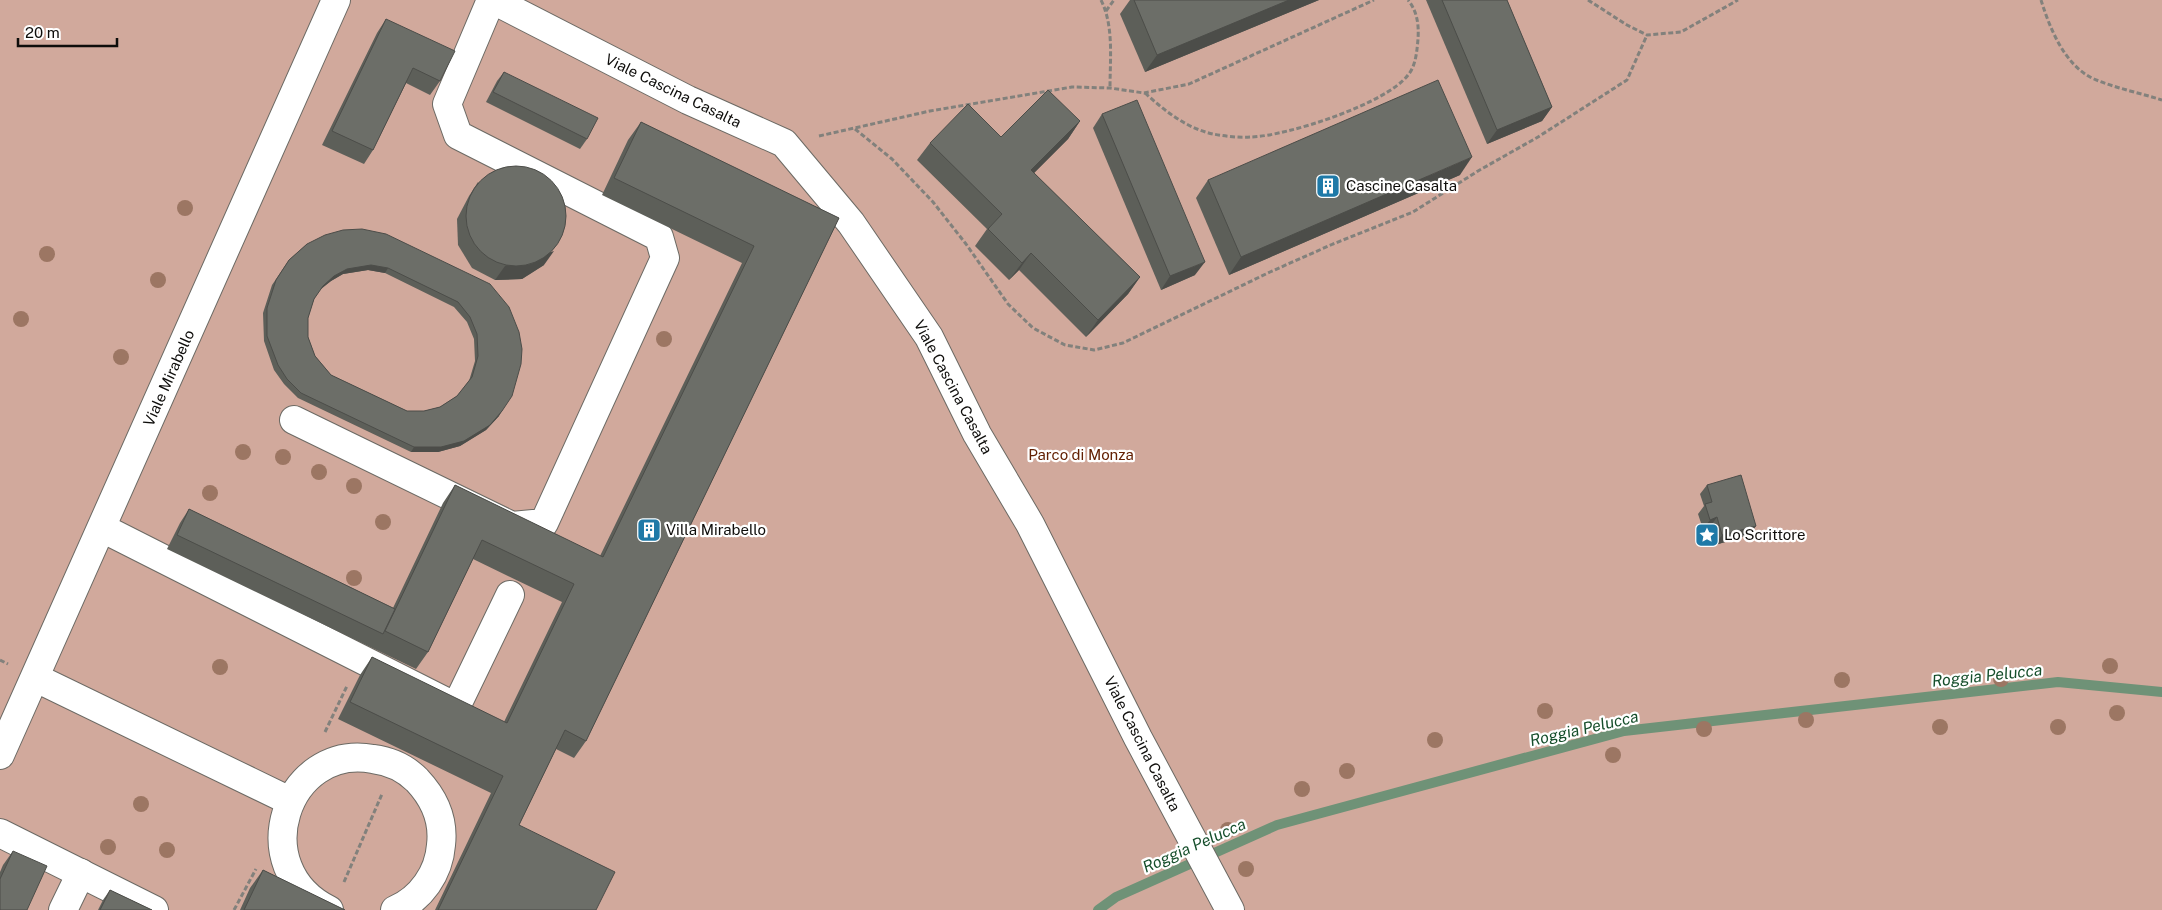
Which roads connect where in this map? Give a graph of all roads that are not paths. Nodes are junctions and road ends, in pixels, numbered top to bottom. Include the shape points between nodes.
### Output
1 (336, 0) edge
2 (492, 0) edge
3 (294, 420) dead end
4 (102, 528) junction
5 (510, 595) dead end
6 (36, 678) junction
7 (0, 755) edge
8 (290, 801) junction
9 (0, 833) edge
10 (81, 873) junction
11 (64, 910) edge
12 (154, 910) edge
13 (329, 910) edge
14 (395, 910) edge
15 (1230, 910) edge

1 - 4 lane, Viale Mirabello
2 - 3 lane via 447,104 458,135 659,237 665,258 544,522 512,526
2 - 15 lane, Viale Cascina Casalta via 688,100 784,143 851,223 929,336 977,434 1030,524
4 - 5 lane via 456,707
4 - 6 lane, Viale Mirabello
6 - 7 lane, Viale Mirabello
6 - 8 lane
8 - 13 lane via 282,831 282,848 287,864 304,893
8 - 14 lane via 308,778 336,762 351,758 367,758 395,765 412,775 434,802 440,818 440,853 436,870 427,885 415,898
9 - 10 lane
10 - 11 lane
10 - 12 lane

